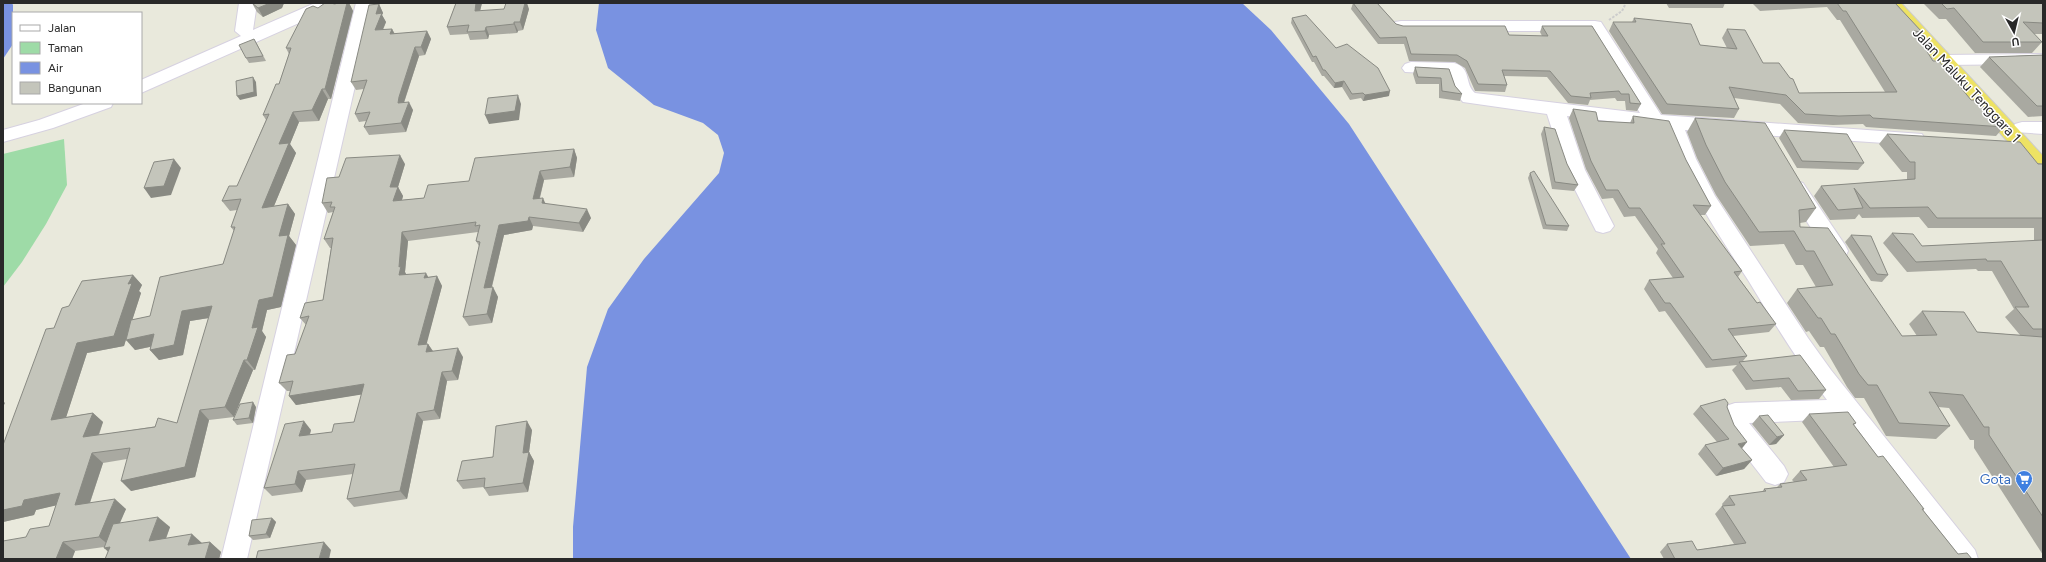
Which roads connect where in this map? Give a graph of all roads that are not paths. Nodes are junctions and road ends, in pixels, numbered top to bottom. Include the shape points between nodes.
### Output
1 (248, 3) edge
2 (308, 3) edge
3 (329, 3) edge
4 (365, 3) edge
5 (1892, 3) edge
6 (1905, 3) edge
7 (1401, 26) edge
8 (244, 31) junction
9 (2043, 59) edge
10 (1951, 60) junction
11 (1412, 68) dead end
12 (142, 76) edge
13 (142, 87) edge
14 (75, 104) edge
15 (101, 104) edge
16 (1555, 108) junction
17 (1663, 122) junction
18 (3, 128) edge
19 (2043, 128) edge
20 (1763, 130) junction
21 (3, 136) edge
22 (2022, 137) junction
23 (1936, 140) edge
24 (1999, 144) edge
25 (1773, 149) edge
26 (2043, 151) edge
27 (2043, 168) edge
28 (1788, 174) edge
29 (1603, 226) dead end
30 (1848, 267) edge
31 (1848, 409) junction
32 (1775, 474) dead end
33 (234, 559) edge
34 (1965, 559) edge

1 - 8 street
2 - 8 street
3 - 13 street
4 - 33 street
5 - 10 highway, Jalan Maluku Tenggara 1
6 - 10 highway, Jalan Maluku Tenggara 1
7 - 17 street via 1595,26
8 - 12 street
9 - 10 street
10 - 22 highway, Jalan Maluku Tenggara 1
11 - 16 street via 1454,69 1465,95 1470,98
14 - 18 street
15 - 21 street
16 - 17 street
16 - 29 street via 1575,170
17 - 20 street
17 - 31 street via 1710,204 1800,344
19 - 22 street
20 - 23 street
20 - 25 street
22 - 24 street
22 - 26 highway, Jalan Maluku Tenggara 1
22 - 27 highway, Jalan Maluku Tenggara 1
28 - 30 street
31 - 32 street via 1732,415 1737,426
31 - 34 street

